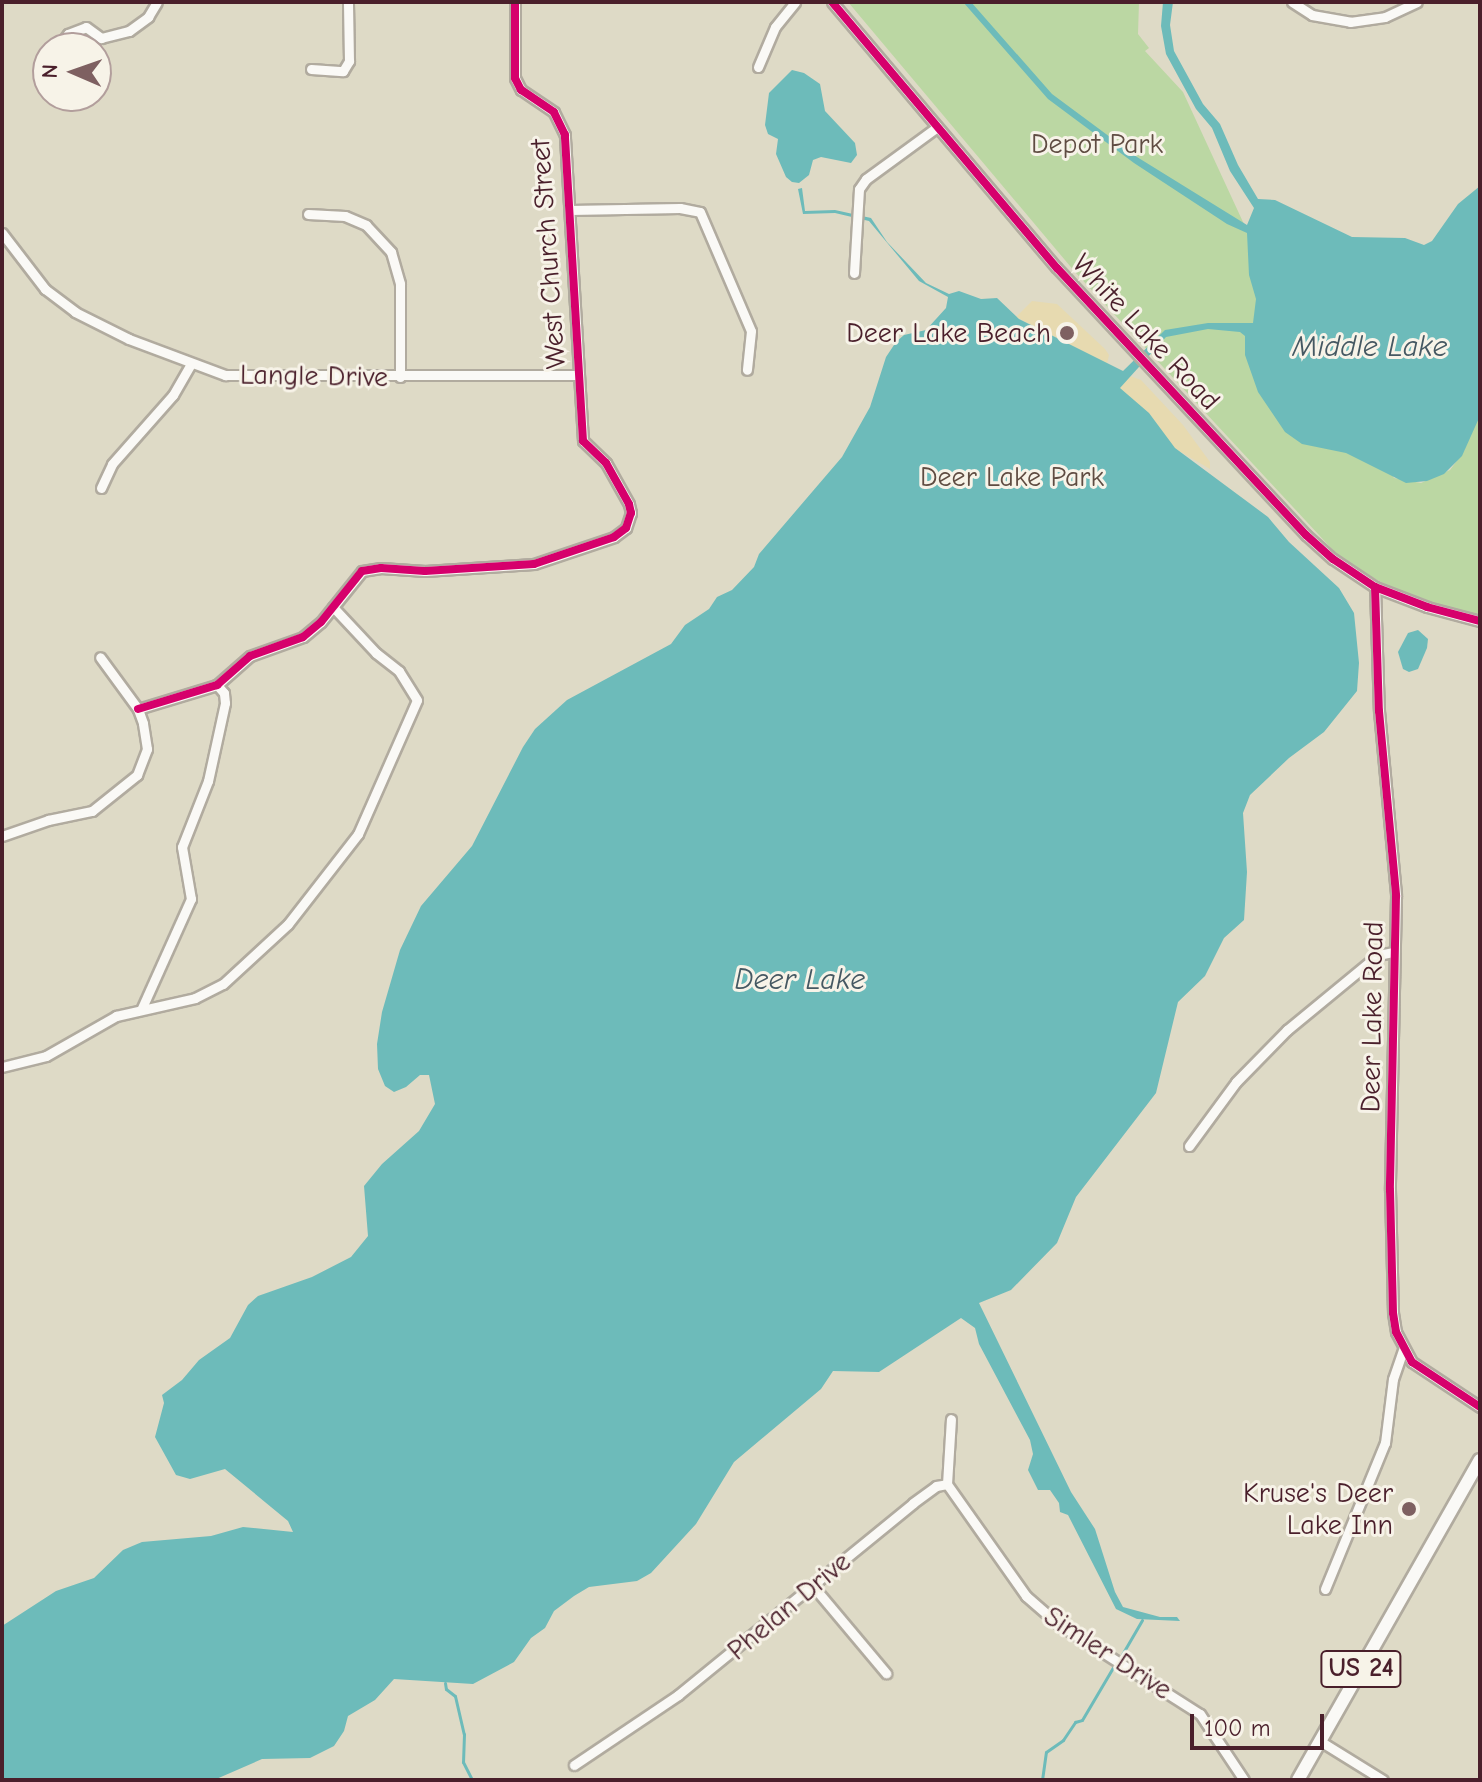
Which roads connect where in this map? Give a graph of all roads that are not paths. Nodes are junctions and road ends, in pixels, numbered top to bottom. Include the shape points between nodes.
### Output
1 (157, 2) edge
2 (348, 2) edge
3 (515, 2) edge
4 (795, 2) edge
5 (832, 2) edge
6 (1292, 2) edge
7 (1417, 2) edge
8 (73, 32) edge
9 (93, 32) edge
10 (112, 35) edge
11 (758, 67) dead end
12 (311, 69) dead end
13 (937, 127) junction
14 (570, 210) junction
15 (308, 214) dead end
16 (2, 233) edge
17 (854, 273) dead end
18 (191, 364) junction
19 (747, 370) dead end
20 (579, 375) junction
21 (400, 377) junction
22 (101, 488) dead end
23 (1375, 587) junction
24 (333, 607) junction
25 (1480, 621) edge
26 (100, 657) dead end
27 (217, 685) junction
28 (138, 709) junction
29 (2, 836) edge
30 (1394, 952) junction
31 (141, 1010) junction
32 (2, 1067) edge
33 (1189, 1146) dead end
34 (1403, 1350) junction
35 (1480, 1407) edge
36 (951, 1419) dead end
37 (1480, 1460) edge
38 (947, 1484) junction
39 (813, 1586) junction
40 (1325, 1589) dead end
41 (886, 1673) dead end
42 (1320, 1741) junction
43 (574, 1765) dead end
44 (1244, 1780) edge
45 (1298, 1780) edge
46 (1383, 1780) edge

1 - 10 street via 148,17
2 - 12 street via 349,61 343,71
3 - 14 street, West Church Street via 515,78 521,90 554,112 561,124
4 - 11 street via 775,27
5 - 13 street, White Lake Road
6 - 7 street via 1312,15 1350,22 1385,17
8 - 9 street via 86,27
13 - 17 street via 859,189
13 - 23 street, White Lake Road via 1141,361 1306,535
14 - 19 street via 700,212 751,331
14 - 20 street, West Church Street
15 - 21 street via 345,216 366,225 391,252 400,284
16 - 18 street, Langle Drive via 35,279 58,300 129,339
18 - 21 street, Langle Drive via 244,377
18 - 22 street via 173,395 112,464
20 - 21 street, Langle Drive
20 - 24 street, West Church Street via 583,441 606,463 630,508 626,528 614,537 534,564 362,571
23 - 25 street, White Lake Road
23 - 30 street, Deer Lake Road via 1379,711 1394,857
24 - 27 street via 293,641 250,656
24 - 31 street via 399,671 417,700 358,834 288,924 223,984 195,998
26 - 28 street
27 - 28 street
27 - 31 street via 225,703 208,781 182,847 191,899
28 - 29 street via 147,749 128,785 92,811 41,821
30 - 33 street via 1378,955 1287,1030 1236,1082
30 - 34 street, Deer Lake Road via 1392,1295
31 - 32 street via 116,1016 46,1056
34 - 35 street via 1429,1376
34 - 40 street via 1382,1452
36 - 38 street
37 - 42 main road, US 24
38 - 39 street, Phelan Drive via 936,1486
38 - 44 street, Simler Drive via 1026,1596 1057,1623 1200,1714
39 - 41 street
39 - 43 street, Phelan Drive via 678,1695
42 - 45 main road, US 24
42 - 46 street

